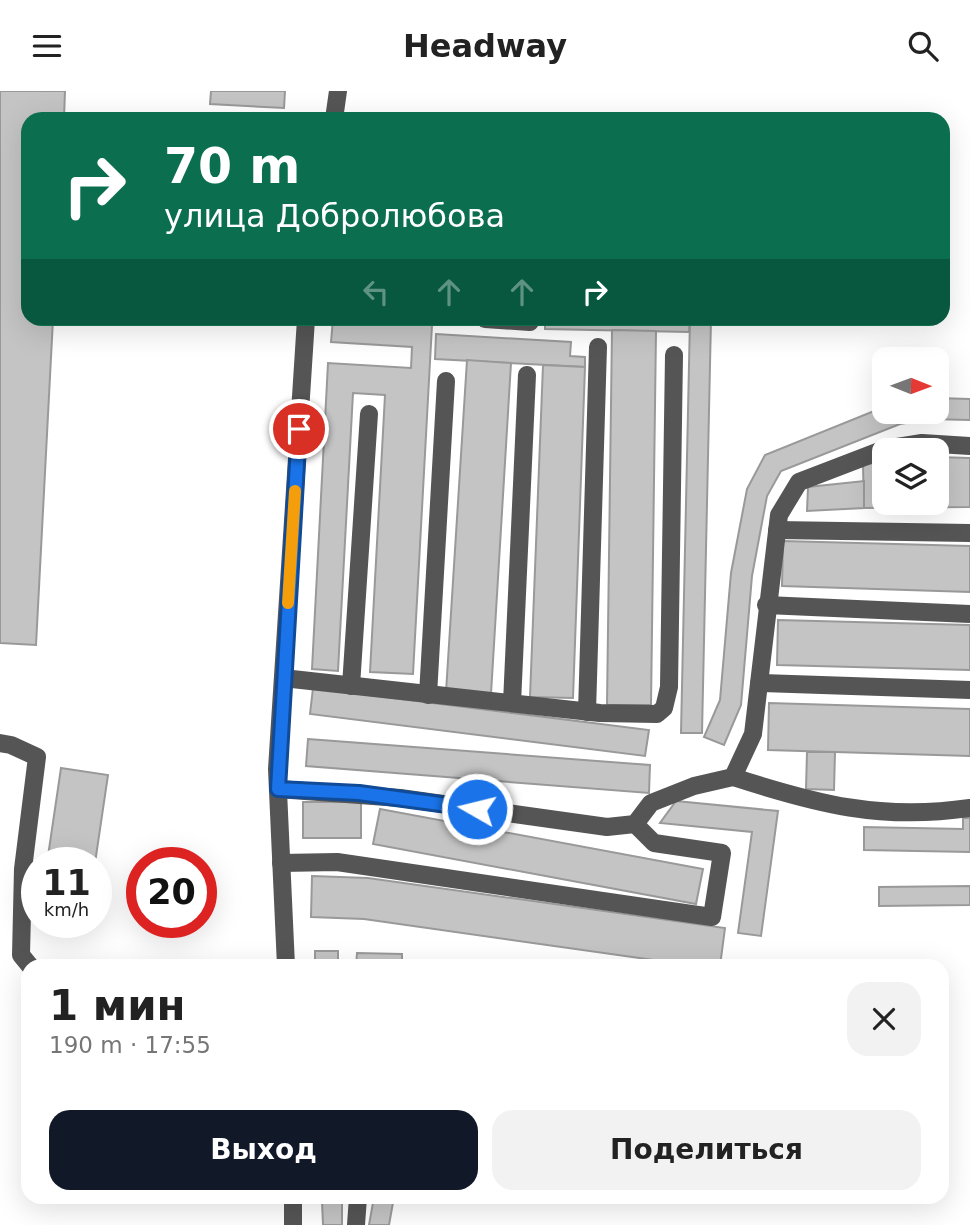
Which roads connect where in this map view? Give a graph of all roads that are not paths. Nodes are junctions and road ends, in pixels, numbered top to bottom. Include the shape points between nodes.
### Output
1 (338, 91) edge
2 (335, 112) edge
3 (306, 326) edge
4 (598, 347) dead end
5 (674, 355) dead end
6 (527, 375) dead end
7 (446, 381) dead end
8 (369, 414) dead end
9 (970, 446) edge
10 (776, 530) junction
11 (970, 533) edge
12 (766, 605) junction
13 (970, 614) edge
14 (283, 678) junction
15 (759, 683) junction
16 (351, 686) junction
17 (970, 690) edge
18 (428, 695) junction
19 (512, 703) junction
20 (587, 712) junction
21 (0, 743) edge
22 (733, 777) junction
23 (278, 789) junction
24 (970, 808) edge
25 (635, 824) junction
26 (281, 863) junction
27 (24, 959) edge
28 (286, 959) edge
29 (293, 1204) edge
30 (358, 1204) edge
31 (293, 1225) edge
32 (356, 1225) edge

1 - 2 street
3 - 14 street
4 - 20 street
5 - 20 street via 668,698 657,714 649,716
6 - 19 street
7 - 18 street
8 - 16 street
9 - 10 street via 922,443 885,449 799,482 779,515
10 - 11 street
10 - 12 street
12 - 13 street
12 - 15 street
14 - 16 street
14 - 23 street
15 - 17 street
15 - 22 street via 753,734
16 - 18 street
18 - 19 street
19 - 20 street
21 - 27 street via 37,757 23,869
22 - 24 street via 801,799 863,812 932,814
22 - 25 street via 651,803
23 - 25 street via 400,797 607,827
23 - 26 street
25 - 26 street via 654,843 722,853 712,917 337,862
26 - 28 street
29 - 31 street
30 - 32 street

